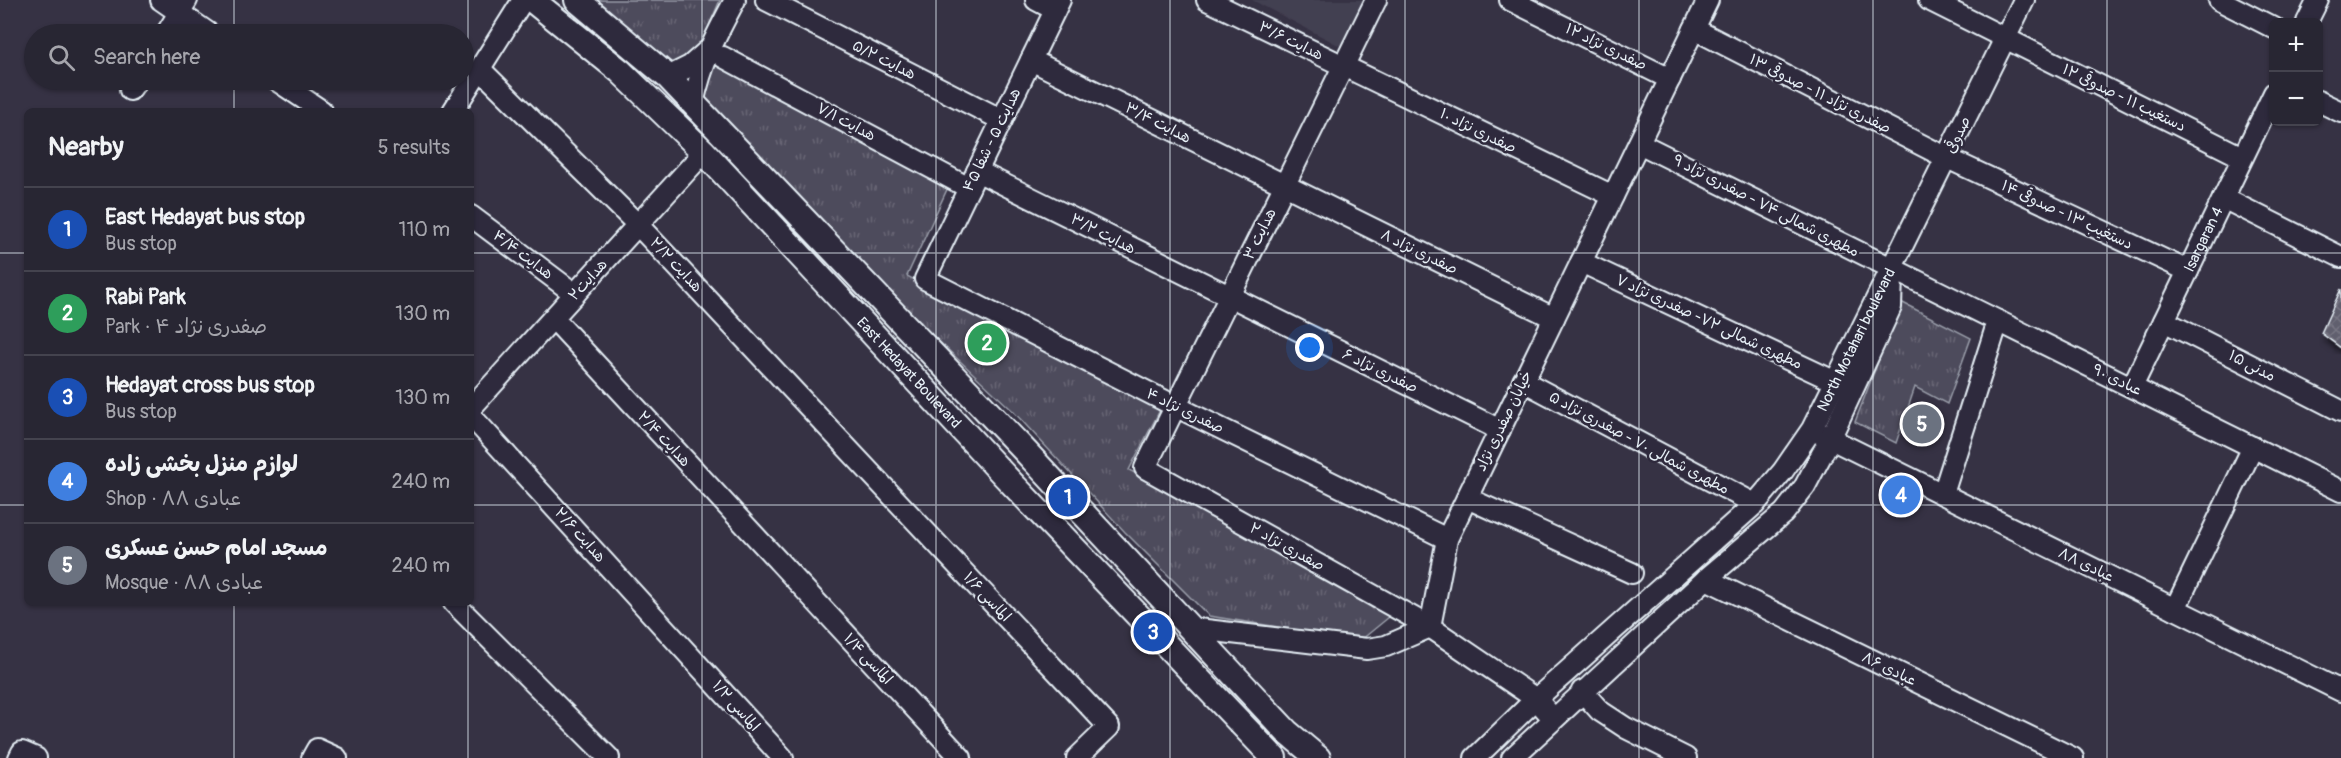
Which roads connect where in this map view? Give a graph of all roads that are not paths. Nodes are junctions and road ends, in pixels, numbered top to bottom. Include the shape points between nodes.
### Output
1 (161, 0) edge
2 (523, 0) edge
3 (532, 0) edge
4 (577, 0) edge
5 (735, 0) edge
6 (766, 0) edge
7 (1036, 0) edge
8 (1207, 0) edge
9 (1376, 0) edge
10 (1510, 0) edge
11 (1708, 0) edge
12 (1929, 0) edge
13 (2024, 0) edge
14 (2219, 0) edge
15 (2318, 0) edge
16 (1058, 5) edge
17 (183, 7) edge
18 (2309, 18) edge
19 (172, 24) edge
20 (200, 24) edge
21 (2269, 25) edge
22 (1694, 29) junction
23 (2005, 39) junction
24 (716, 53) junction
25 (1031, 60) junction
26 (1343, 66) junction
27 (480, 69) junction
28 (668, 77) junction
29 (474, 78) edge
30 (1670, 79) junction
31 (291, 90) edge
32 (466, 90) edge
33 (2269, 103) edge
34 (2323, 103) edge
35 (693, 104) junction
36 (318, 108) edge
37 (455, 108) edge
38 (2341, 112) edge
39 (1002, 120) junction
40 (1639, 143) junction
41 (704, 152) junction
42 (2242, 157) junction
43 (1947, 158) junction
44 (973, 179) junction
45 (1284, 186) junction
46 (1613, 196) junction
47 (2223, 198) junction
48 (474, 218) edge
49 (638, 225) junction
50 (2341, 257) edge
51 (1581, 262) junction
52 (1892, 270) junction
53 (2188, 272) junction
54 (925, 279) joint
55 (575, 294) junction
56 (1229, 297) junction
57 (553, 318) junction
58 (1554, 318) junction
59 (1998, 321) junction
60 (2164, 321) junction
61 (1523, 381) junction
62 (1836, 382) junction
63 (2132, 387) junction
64 (474, 405) edge
65 (1175, 406) junction
66 (2341, 411) edge
67 (474, 419) edge
68 (1812, 429) junction
69 (1500, 430) junction
70 (1830, 439) junction
71 (2253, 447) junction
72 (866, 467) joint
73 (1144, 468) joint
74 (2341, 491) edge
75 (1943, 495) junction
76 (1467, 498) junction
77 (1755, 504) junction
78 (1447, 539) junction
79 (776, 559) joint
80 (1632, 573) dead end
81 (1706, 579) junction
82 (457, 606) edge
83 (2175, 609) junction
84 (1430, 627) junction
85 (1189, 628) junction
86 (688, 654) joint
87 (2341, 690) edge
88 (1582, 691) junction
89 (1536, 699) junction
90 (1553, 718) junction
91 (603, 756) edge
92 (312, 758) edge
93 (336, 758) edge
94 (783, 758) edge
95 (961, 758) edge
96 (1077, 758) edge
97 (1274, 758) edge
98 (1318, 758) edge
99 (1474, 758) edge
100 (1512, 758) edge
101 (1686, 758) edge
102 (2073, 758) edge

1 - 17 street
2 - 27 street
3 - 41 main road, East Hedayat Boulevard via 620,71
4 - 28 main road, East Hedayat Boulevard
5 - 24 street
6 - 39 street, هدایت ۵/۲
7 - 16 street
8 - 26 street, هدایت ۳/۶
9 - 26 street, هدایت ۳
10 - 30 street, صفدری نژاد ۱۲
11 - 22 street, خیابان صفدری نژاد
12 - 23 street, دستغیب ۱۱ - صدوقی ۱۲
13 - 23 street, صدوقی
14 - 21 street
15 - 18 street
16 - 25 street, هدایت ۵ - شفا ۴۵
17 - 19 street
17 - 20 street
22 - 30 street, خیابان صفدری نژاد
22 - 43 street, صفدری نژاد ۱۱ - صدوقی ۱۳
23 - 42 street, دستغیب ۱۱ - صدوقی ۱۲
23 - 43 street, صدوقی
24 - 28 street
24 - 35 street via 699,74
24 - 44 street, هدایت ۷/۱
25 - 39 street, هدایت ۵ - شفا ۴۵
25 - 45 street, هدایت ۳/۴
26 - 45 street, هدایت ۳
26 - 46 street, صفدری نژاد ۱۰
27 - 29 street
27 - 49 street, هدایت ۲/۲
28 - 35 main road, East Hedayat Boulevard
30 - 40 street, خیابان صفدری نژاد
31 - 36 street
32 - 37 street
33 - 42 street, Isargaran 4
34 - 38 street
35 - 85 main road, East Hedayat Boulevard
39 - 44 street, هدایت ۵ - شفا ۴۵
40 - 46 street, خیابان صفدری نژاد
40 - 52 street, مطهری شمالی ۷۴ - صفدری نژاد ۹
41 - 49 street, هدایت۲
41 - 97 main road, East Hedayat Boulevard
42 - 47 street, Isargaran 4
43 - 52 street, صدوقی
43 - 53 street, دستغیب ۱۳ - صدوقی ۱۴
44 - 54 street, هدایت ۵ - شفا ۴۵
44 - 56 street, هدایت ۳/۲
45 - 56 street, هدایت ۳
45 - 58 street, صفدری نژاد ۸
46 - 51 street, خیابان صفدری نژاد
47 - 50 street
47 - 53 street, Isargaran 4
48 - 55 street, هدایت ۴/۴
49 - 55 street, هدایت۲
49 - 72 street, هدایت ۲/۲
51 - 58 street, خیابان صفدری نژاد
51 - 62 street, مطهری شمالی ۷۲- صفدری نژاد ۷
52 - 59 street, عبادی ۹۰
52 - 62 street, North Motahari boulevard
52 - 70 street, North Motahari boulevard via 1892,307
53 - 60 street, Isargaran 4
54 - 65 street, صفدری نژاد ۴
55 - 57 street, هدایت۲
56 - 65 street, هدایت ۳
56 - 69 street, صفدری نژاد ۶
57 - 64 street, هدایت۲
57 - 79 street, هدایت ۲/۴
58 - 61 street, خیابان صفدری نژاد
59 - 63 street, عبادی ۹۰
59 - 75 street
60 - 63 street, Isargaran 4
60 - 66 street, مدنی ۱۵
61 - 69 street, خیابان صفدری نژاد
61 - 77 street, مطهری شمالی ۷۰ - صفدری نژاد ۵
62 - 68 street, North Motahari boulevard
63 - 71 street, عبادی ۹۰
65 - 73 street, هدایت ۳
65 - 78 street, صفدری نژاد ۴
67 - 86 street, هدایت ۲/۶
68 - 70 street, عبادی ۸۸
68 - 77 street, North Motahari boulevard
69 - 76 street, خیابان صفدری نژاد
70 - 75 street, عبادی ۸۸
70 - 81 street, North Motahari boulevard via 1784,513
71 - 74 street, عبادی ۹۰
71 - 83 street
72 - 96 street, الماسی ۱/۶ via 1109,727
73 - 84 street, صفدری نژاد ۲
75 - 83 street, عبادی ۸۸
76 - 78 street, خیابان صفدری نژاد
76 - 80 street
77 - 89 street, North Motahari boulevard
78 - 84 street, خیابان صفدری نژاد
79 - 95 street, الماسی ۱/۴
81 - 88 street, North Motahari boulevard
81 - 102 street, عبادی ۸۶
82 - 91 street
83 - 87 street, عبادی ۸۸
84 - 85 street via 1386,646 1367,649
84 - 89 street, صفدری نژاد ۲
85 - 98 main road, East Hedayat Boulevard via 1287,732
86 - 94 street, الماسی ۱/۲
88 - 90 street, North Motahari boulevard
88 - 101 street via 1599,711
89 - 90 street, صفدری نژاد ۲
89 - 99 street, North Motahari boulevard
90 - 100 street, North Motahari boulevard
92 - 93 street via 317,749

